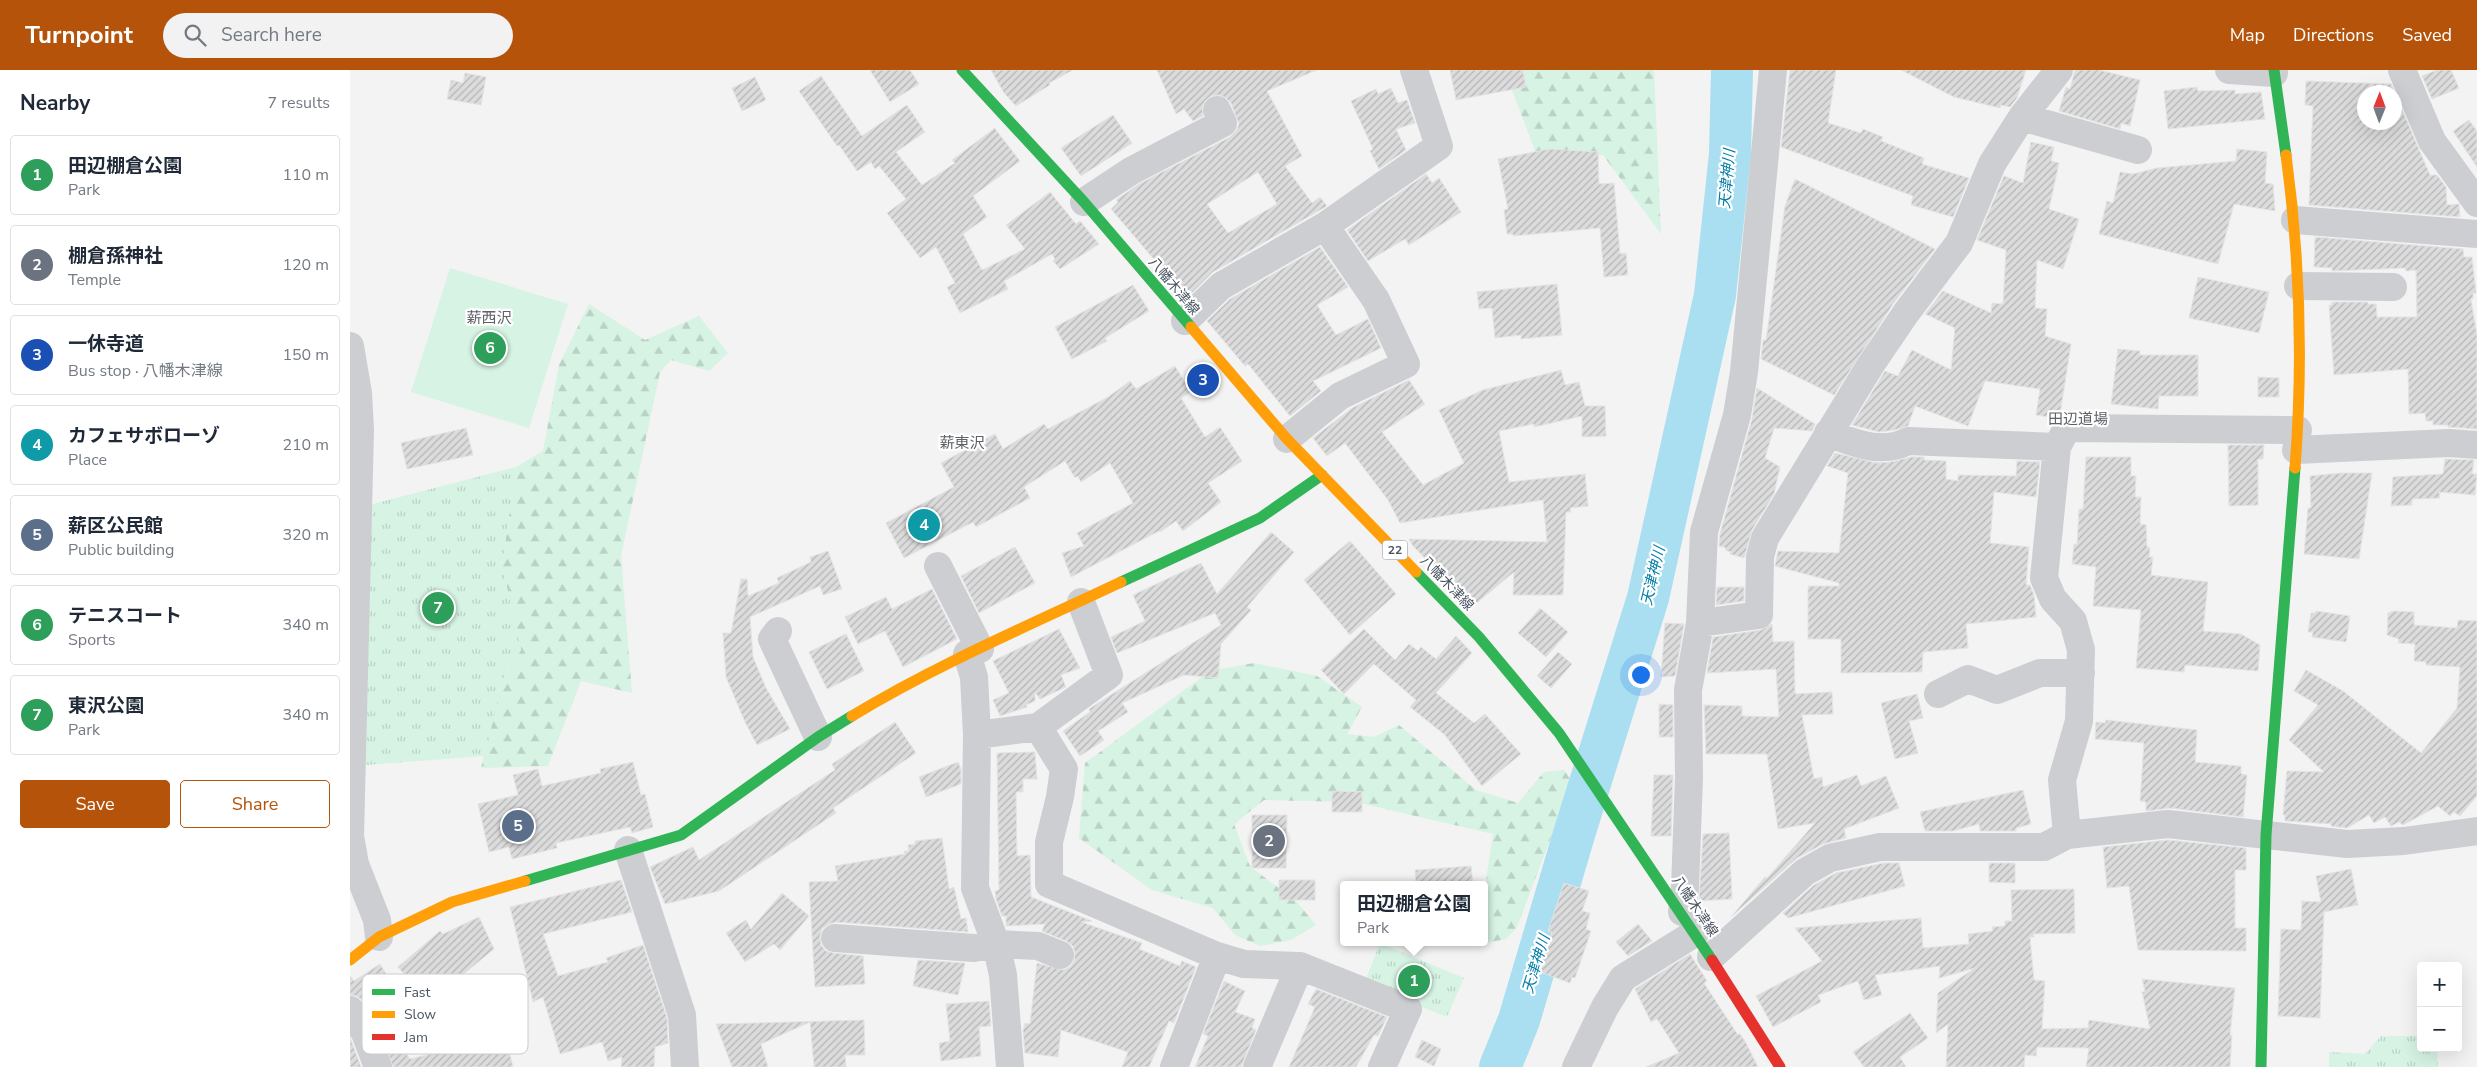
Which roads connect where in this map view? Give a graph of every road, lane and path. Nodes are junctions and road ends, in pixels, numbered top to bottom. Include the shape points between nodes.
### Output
1 (962, 70) edge
2 (1414, 70) edge
3 (1773, 70) edge
4 (2059, 70) edge
5 (2229, 70) edge
6 (2402, 70) edge
7 (2274, 72) edge
8 (1217, 110) dead end
9 (2022, 117) junction
10 (2138, 150) dead end
11 (1084, 202) junction
12 (2477, 204) edge
13 (2295, 220) junction
14 (1325, 226) junction
15 (2477, 234) edge
16 (2298, 286) junction
17 (2393, 287) dead end
18 (1185, 321) junction
19 (350, 346) edge
20 (1828, 433) junction
21 (1287, 439) junction
22 (2297, 440) junction
23 (2477, 445) edge
24 (2057, 447) junction
25 (1322, 475) junction
26 (353, 541) edge
27 (938, 566) dead end
28 (1081, 602) junction
29 (1700, 622) junction
30 (778, 631) dead end
31 (974, 652) junction
32 (2080, 673) junction
33 (1938, 694) dead end
34 (1038, 728) junction
35 (977, 735) junction
36 (818, 737) junction
37 (2477, 831) edge
38 (2067, 835) junction
39 (2266, 835) junction
40 (628, 850) junction
41 (1689, 922) junction
42 (379, 937) junction
43 (835, 938) dead end
44 (996, 944) junction
45 (1060, 955) dead end
46 (1217, 956) junction
47 (1711, 957) junction
48 (350, 960) edge
49 (1300, 966) junction
50 (350, 1010) edge
51 (362, 1028) edge
52 (373, 1054) edge
53 (378, 1067) edge
54 (685, 1067) edge
55 (1010, 1067) edge
56 (1174, 1067) edge
57 (1256, 1067) edge
58 (1382, 1067) edge
59 (1576, 1067) edge
60 (1780, 1067) edge
61 (2261, 1067) edge

1 - 11 street, 八幡木津線 / 22
2 - 14 street via 1439,146
3 - 29 street via 1744,372 1737,415 1704,532
4 - 9 street
5 - 7 street
6 - 12 street via 2432,141
7 - 13 street
8 - 11 street via 1223,124 1131,171
9 - 10 street
9 - 20 street via 1992,164 1960,243 1906,313
11 - 18 street, 八幡木津線 / 22
13 - 15 street
13 - 16 street
14 - 18 street via 1221,286
14 - 21 street via 1376,300 1406,364 1340,396
16 - 17 street
16 - 22 street
18 - 21 street, 八幡木津線 / 22
19 - 26 street via 360,430 359,518
20 - 24 street via 1866,447 1898,446 1908,441
20 - 29 street via 1764,538 1760,557 1759,615
21 - 25 street, 八幡木津線 / 22
22 - 23 street
22 - 24 street via 2067,428
22 - 39 street
24 - 32 street via 2044,578 2053,599 2073,621 2081,650
25 - 28 street via 1260,518
25 - 41 street, 八幡木津線 / 22 via 1479,637 1559,733
26 - 42 street via 350,836 356,864 377,920
27 - 31 street
28 - 31 street
28 - 34 street via 1109,675
29 - 41 street via 1688,690
30 - 36 street via 772,639
31 - 35 street
31 - 36 street via 890,693
32 - 33 street via 2040,674 1997,690 1968,679
32 - 38 street via 2079,721 2062,780
34 - 35 street
34 - 46 street via 1064,769 1049,842 1049,884
35 - 44 street via 975,888
36 - 40 street via 681,834
37 - 39 street via 2404,841 2347,844
38 - 39 street via 2168,824
38 - 47 street via 2044,847 1880,847 1830,858 1805,872
39 - 61 street
40 - 42 street via 452,902
40 - 54 street via 682,1016
41 - 47 street, 八幡木津線 / 22
41 - 59 street via 1623,978
42 - 48 street
43 - 44 street via 974,948
44 - 45 street via 1038,946
44 - 55 street via 1004,975
46 - 49 street via 1244,964
46 - 56 street
47 - 60 street, 八幡木津線 / 22
49 - 57 street
49 - 58 street via 1408,1009
50 - 51 street
52 - 53 street

